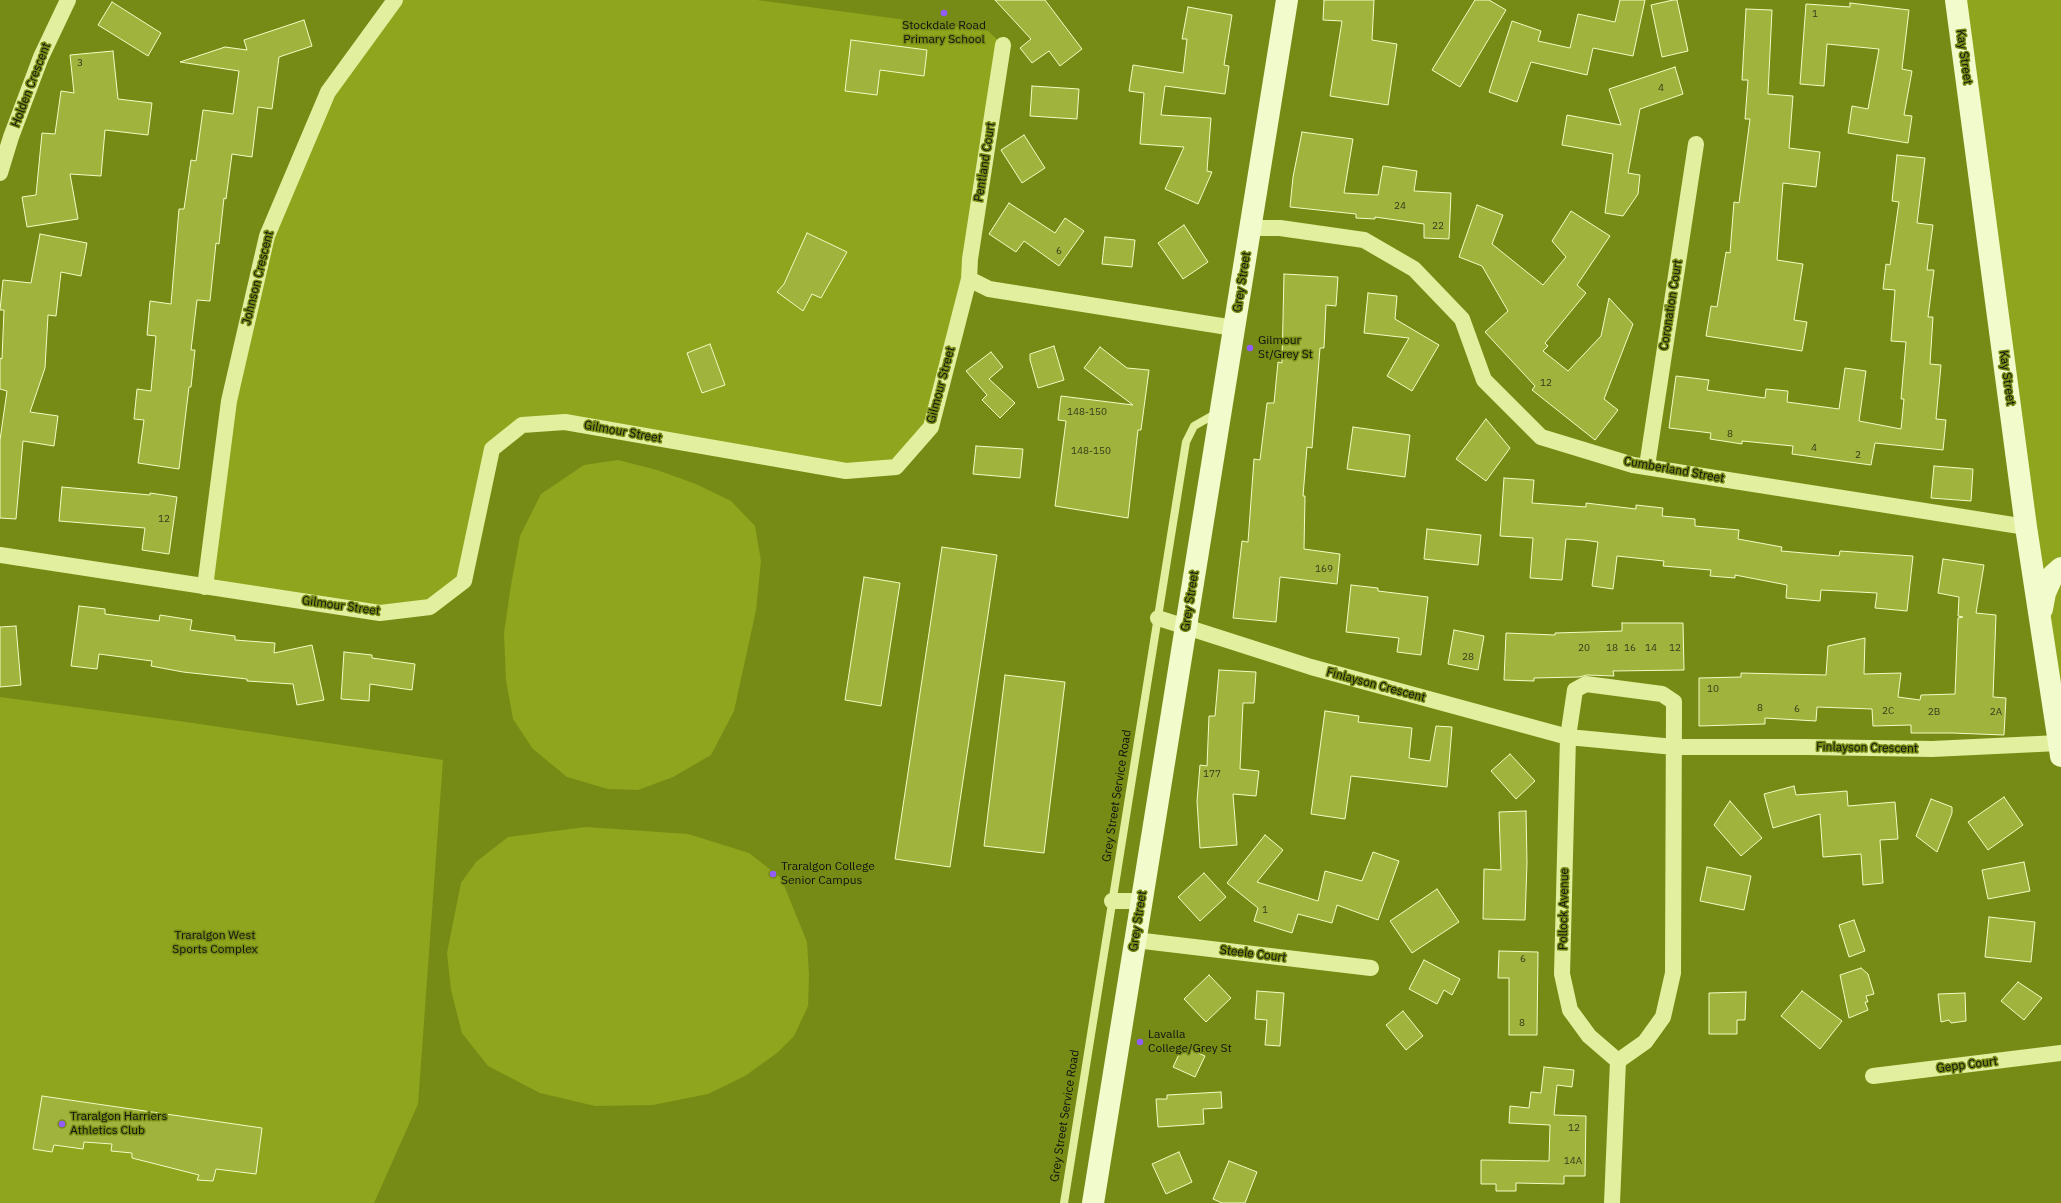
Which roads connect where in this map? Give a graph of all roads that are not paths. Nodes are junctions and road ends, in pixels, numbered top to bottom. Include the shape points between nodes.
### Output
1 (68, 0) edge
2 (395, 0) edge
3 (1288, 0) edge
4 (1956, 0) edge
5 (1003, 45) dead end
6 (6, 136) edge
7 (1696, 144) dead end
8 (0, 173) edge
9 (1251, 228) junction
10 (969, 279) junction
11 (1234, 328) junction
12 (1221, 411) junction
13 (1647, 466) junction
14 (2026, 527) junction
15 (0, 555) edge
16 (2061, 568) edge
17 (205, 586) junction
18 (1158, 618) junction
19 (2040, 620) junction
20 (1186, 627) junction
21 (1568, 737) junction
22 (1674, 747) junction
23 (2060, 747) edge
24 (1112, 901) junction
25 (1142, 901) junction
26 (1135, 940) junction
27 (1371, 968) dead end
28 (2061, 1053) edge
29 (1618, 1060) junction
30 (1873, 1076) dead end
31 (1064, 1203) edge
32 (1093, 1203) edge
33 (1612, 1203) edge

1 - 6 street, Holden Crescent
2 - 17 street, Johnson Crescent via 328,92 267,236 229,401
3 - 9 main road, Grey Street
4 - 14 main road, Kay Street
5 - 10 street, Pentland Court
6 - 8 street, Holden Crescent
7 - 13 street, Coronation Court
9 - 11 main road, Grey Street
9 - 13 street, Cumberland Street via 1280,228 1364,240 1414,269 1462,318 1484,380 1541,437 1633,465
10 - 11 street via 989,289
10 - 17 street, Gilmour Street via 931,427 896,467 846,471 565,422 522,425 492,449 464,581 430,607 380,613
11 - 12 main road, Grey Street
12 - 18 lane, Grey Street Service Road via 1194,426 1186,442
12 - 20 main road, Grey Street
13 - 14 street, Cumberland Street
14 - 19 main road, Kay Street
15 - 17 street, Gilmour Street
16 - 19 main road via 2053,575 2045,593
18 - 20 street, Finlayson Crescent
18 - 24 lane, Grey Street Service Road
19 - 23 main road, Kay Street
20 - 21 street, Finlayson Crescent via 1310,667
20 - 25 main road, Grey Street
21 - 22 street, Finlayson Crescent
21 - 22 street via 1575,690 1586,684 1662,694 1674,702
21 - 29 street, Pollock Avenue via 1562,974 1570,1010 1589,1036
22 - 23 street, Finlayson Crescent
22 - 29 street via 1672,973 1663,1017 1645,1042
24 - 25 street
24 - 31 lane, Grey Street Service Road
25 - 26 main road, Grey Street
26 - 27 street, Steele Court
26 - 32 main road, Grey Street
28 - 30 street, Gepp Court
29 - 33 street

